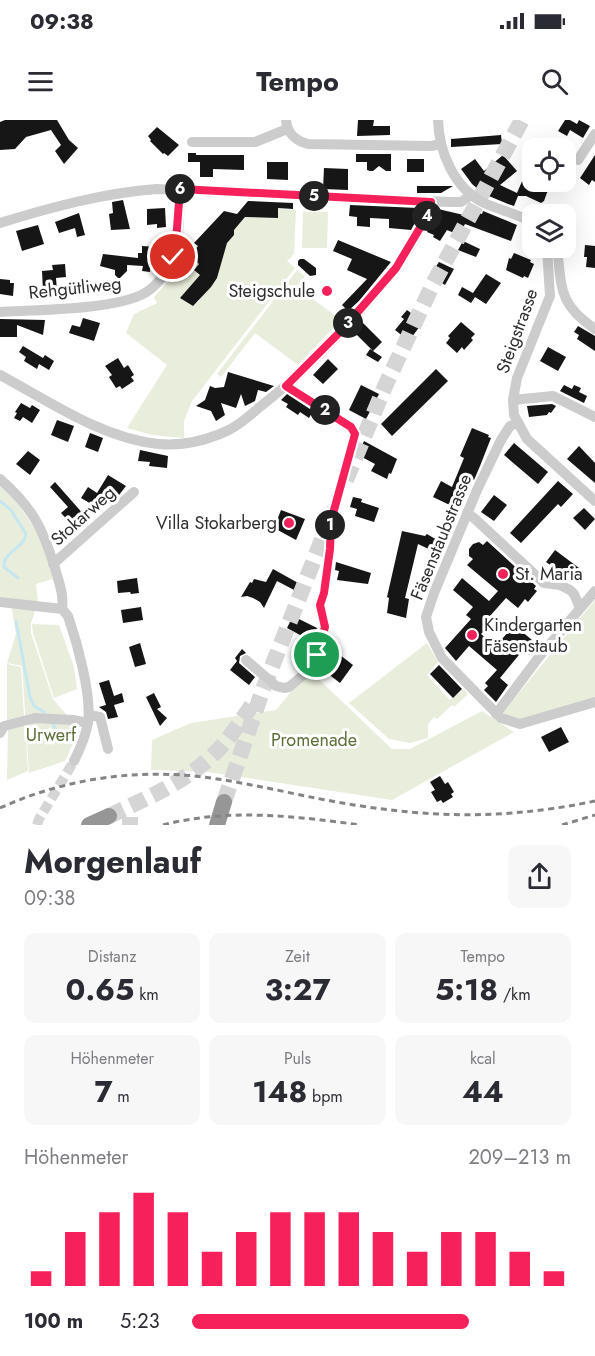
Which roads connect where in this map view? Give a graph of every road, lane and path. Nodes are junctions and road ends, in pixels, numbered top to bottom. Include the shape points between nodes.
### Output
1 (438, 120) edge
2 (286, 124) edge
3 (595, 134) edge
4 (192, 142) dead end
5 (441, 144) junction
6 (578, 160) dead end
7 (180, 189) junction
8 (471, 195) junction
9 (431, 202) junction
10 (522, 218) edge
11 (0, 223) edge
12 (548, 258) edge
13 (558, 258) edge
14 (0, 312) edge
15 (595, 329) edge
16 (0, 375) edge
17 (286, 386) junction
18 (513, 400) junction
19 (595, 417) edge
20 (517, 423) junction
21 (0, 479) edge
22 (134, 492) dead end
23 (595, 501) edge
24 (467, 513) junction
25 (54, 564) junction
26 (595, 591) edge
27 (0, 602) edge
28 (580, 608) junction
29 (62, 609) junction
30 (246, 660) dead end
31 (595, 702) edge
32 (499, 716) junction
33 (88, 719) junction
34 (0, 734) edge
35 (108, 749) dead end
36 (74, 762) tunnel mouth
37 (224, 802) tunnel mouth
38 (109, 816) tunnel mouth
39 (89, 825) edge
40 (217, 825) edge

1 - 5 street
2 - 4 street via 255,141
2 - 5 street via 300,142 315,145
3 - 6 street
5 - 8 street via 454,174
7 - 9 street
7 - 11 street via 126,191
7 - 14 street, Rehgütliweg via 173,257 167,271 147,292 129,300 83,307
8 - 9 street via 461,202
8 - 10 street
9 - 17 street via 430,211 396,268
12 - 18 street, Steigstrasse via 550,296 517,378
13 - 15 street via 563,294 569,307
16 - 17 street via 89,423 129,438 176,445 236,427
17 - 30 street via 351,427 355,434 331,521 320,605 325,621 317,655 308,671 284,688 276,686
18 - 19 street via 553,396
18 - 20 street, Steigstrasse
20 - 23 street, Steigstrasse via 527,439
20 - 24 street, Fäsenstaubstrasse via 510,426 501,440
21 - 25 street via 32,513
22 - 25 street, Stokarweg
24 - 28 street via 544,583 570,590
24 - 32 street, Fäsenstaubstrasse via 426,618 442,658
25 - 29 street via 63,596
26 - 28 street
27 - 29 street
28 - 32 street via 539,657
29 - 33 street via 70,622 89,698
31 - 32 street via 520,724
33 - 34 street via 35,718 4,726
33 - 35 street via 100,717
33 - 36 street via 85,738
37 - 40 highway
38 - 39 highway

